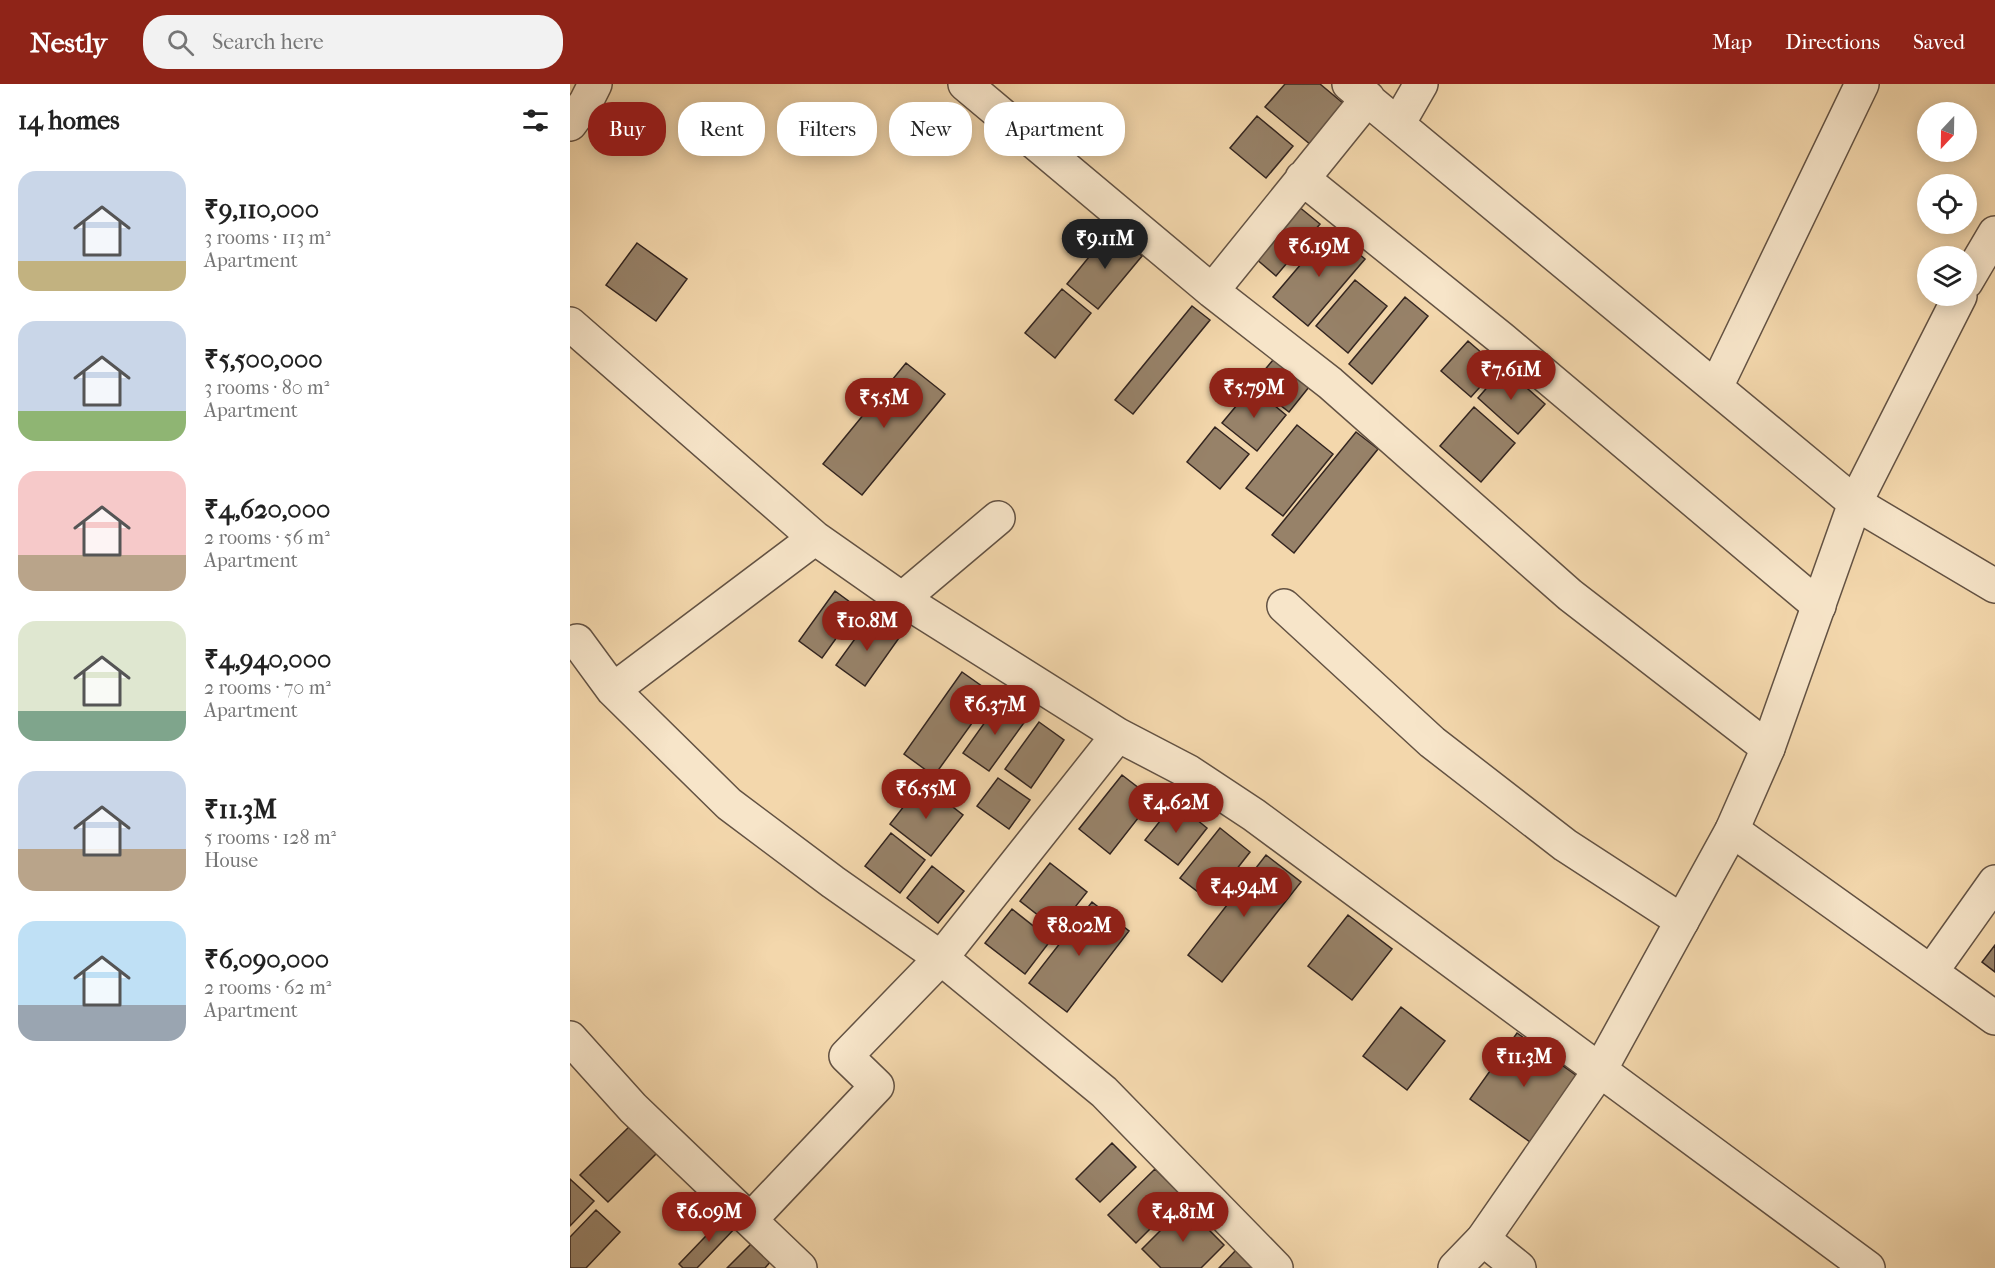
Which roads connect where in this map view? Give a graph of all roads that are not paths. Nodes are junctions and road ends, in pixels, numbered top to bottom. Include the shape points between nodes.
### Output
1 (595, 84) edge
2 (965, 84) edge
3 (1421, 84) edge
4 (1862, 84) edge
5 (1358, 91) edge
6 (1398, 123) junction
7 (570, 124) edge
8 (1302, 178) junction
9 (1995, 233) edge
10 (1977, 263) edge
11 (1212, 291) junction
12 (1955, 306) edge
13 (570, 324) edge
14 (1716, 387) junction
15 (1855, 503) junction
16 (998, 518) dead end
17 (815, 538) junction
18 (1995, 586) edge
19 (902, 599) junction
20 (1284, 606) dead end
21 (1819, 606) junction
22 (577, 641) dead end
23 (613, 690) junction
24 (1118, 735) junction
25 (1768, 748) junction
26 (1732, 830) junction
27 (1995, 882) edge
28 (1682, 921) junction
29 (941, 958) junction
30 (1931, 972) junction
31 (1995, 1018) edge
32 (570, 1038) edge
33 (1600, 1070) junction
34 (751, 1220) junction
35 (1483, 1239) junction
36 (800, 1268) edge
37 (1276, 1268) edge
38 (1455, 1268) edge
39 (1519, 1268) edge
40 (1868, 1268) edge

1 - 7 street
2 - 11 street
3 - 6 street
4 - 14 street
5 - 6 street
5 - 8 street
6 - 14 street
8 - 11 street
8 - 21 street via 1503,339
9 - 10 street
11 - 25 street via 1330,383 1570,595
12 - 15 street
13 - 17 street
14 - 15 street
15 - 18 street
15 - 21 street
16 - 19 street
17 - 19 street
17 - 23 street
19 - 24 street
20 - 28 street via 1432,742 1565,845
21 - 25 street
22 - 23 street
23 - 29 street via 729,804
24 - 29 street
24 - 33 street via 1189,772 1254,815
25 - 26 street
26 - 28 street
26 - 30 street
27 - 30 street
28 - 33 street
29 - 34 street via 846,1056 877,1086
29 - 37 street via 1104,1092
30 - 31 street
32 - 34 street via 633,1108
33 - 35 street
33 - 40 street
34 - 36 street
35 - 38 street
35 - 39 street

